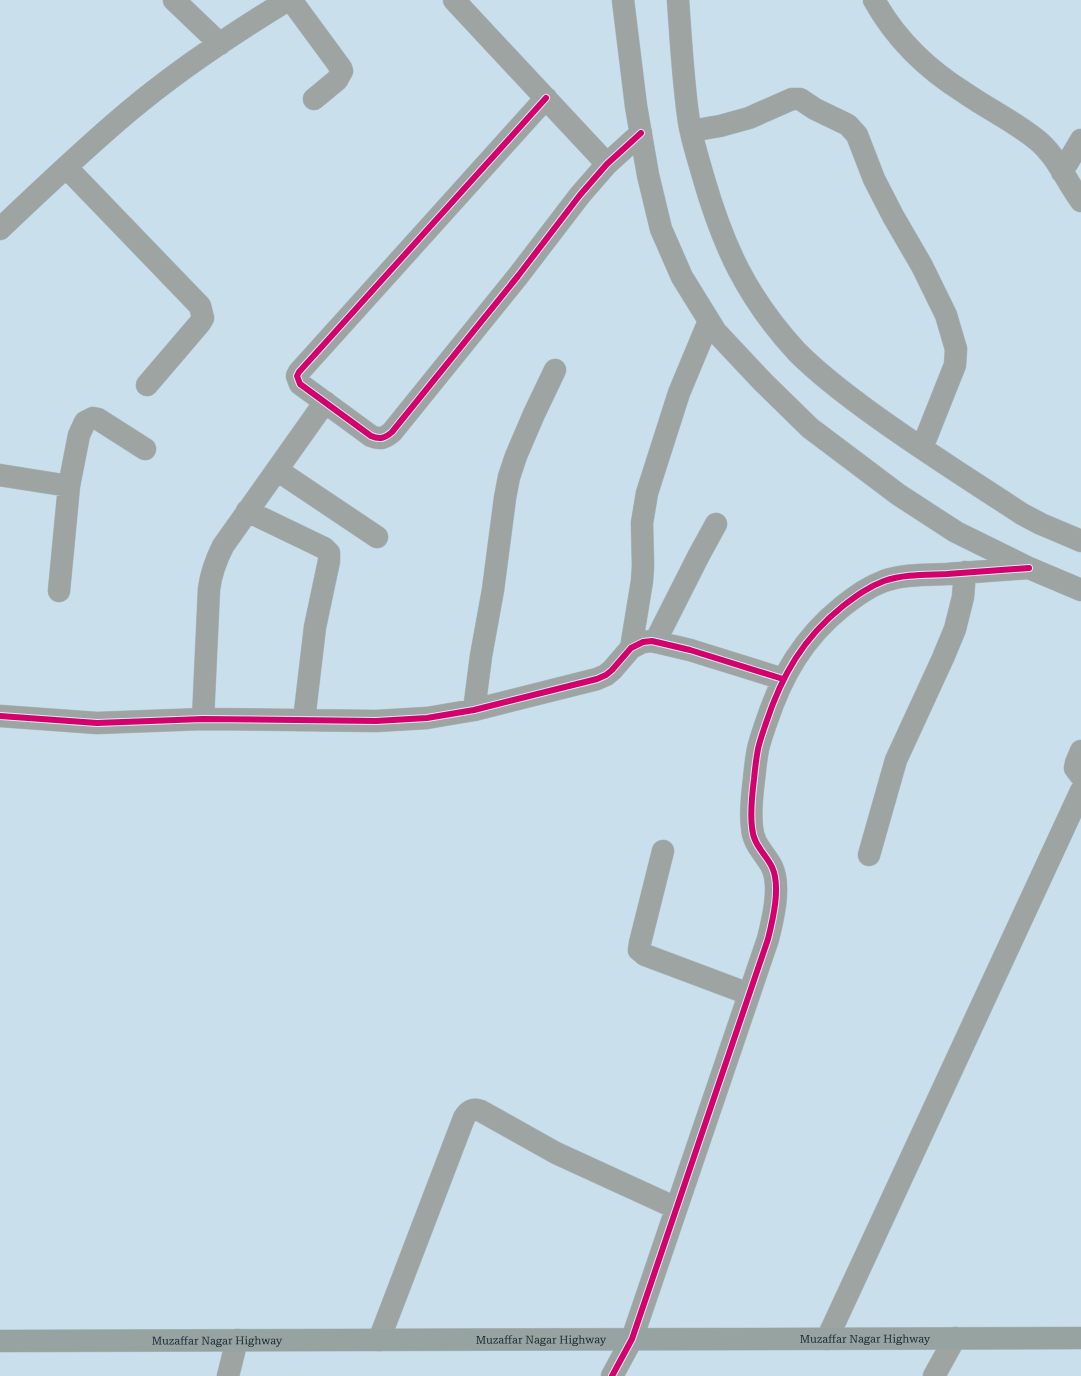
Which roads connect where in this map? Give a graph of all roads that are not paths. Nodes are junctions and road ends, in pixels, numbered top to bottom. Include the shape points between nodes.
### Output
1 (174, 0) edge
2 (288, 0) edge
3 (291, 0) edge
4 (454, 0) edge
5 (623, 0) edge
6 (678, 0) edge
7 (874, 0) edge
8 (220, 44) junction
9 (546, 98) junction
10 (314, 99) dead end
11 (691, 131) junction
12 (641, 133) junction
13 (1081, 140) edge
14 (607, 164) junction
15 (66, 168) junction
16 (1062, 172) junction
17 (1081, 201) edge
18 (0, 229) edge
19 (709, 321) junction
20 (555, 370) dead end
21 (147, 385) dead end
22 (324, 402) junction
23 (922, 448) junction
24 (145, 449) dead end
25 (277, 470) junction
26 (0, 476) edge
27 (69, 486) junction
28 (247, 511) junction
29 (716, 524) dead end
30 (377, 537) dead end
31 (1081, 541) edge
32 (1028, 568) junction
33 (965, 572) junction
34 (1081, 590) edge
35 (59, 591) dead end
36 (655, 642) junction
37 (631, 648) junction
38 (783, 678) junction
39 (474, 710) junction
40 (0, 716) edge
41 (203, 719) junction
42 (304, 720) junction
43 (1081, 751) edge
44 (1081, 776) edge
45 (1081, 791) edge
46 (663, 851) dead end
47 (870, 855) dead end
48 (749, 994) junction
49 (676, 1208) junction
50 (955, 1338) junction
51 (1081, 1338) edge
52 (632, 1339) junction
53 (827, 1339) junction
54 (237, 1340) junction
55 (379, 1340) junction
56 (0, 1341) edge
57 (228, 1376) edge
58 (612, 1376) edge
59 (934, 1376) edge

1 - 8 street
2 - 8 street
3 - 10 street via 342,71 337,80
4 - 9 street
5 - 12 street
6 - 11 street via 685,94
7 - 16 street via 892,28 912,50 963,93 1037,140 1047,149
8 - 15 street via 130,111
9 - 14 street
9 - 22 street via 299,372 297,376 300,384
11 - 23 street via 724,241 738,271 769,319 798,353 826,379
11 - 23 street via 749,118 796,99 848,126 856,134 874,179 946,315 954,341 955,365
12 - 14 street
12 - 19 street via 661,230 682,277
13 - 16 street
14 - 22 street via 388,436 377,439 371,436
15 - 18 street
15 - 21 street via 200,306 203,318 200,324
16 - 17 street
19 - 32 street via 716,332 763,382 810,428 899,495 956,532
19 - 37 street via 679,393 647,493 642,523 642,581
20 - 39 street via 509,477
22 - 25 street
23 - 31 street via 1022,514
24 - 27 street via 98,419 89,419 79,435
25 - 28 street
25 - 30 street
26 - 27 street
27 - 35 street
28 - 41 street via 223,546 211,576
28 - 42 street via 324,548 329,553 315,627
29 - 36 street
32 - 33 street
32 - 34 street
33 - 38 street via 914,575 870,586 835,612 814,632
33 - 47 street via 963,597 955,629 896,760
36 - 37 street via 643,642
36 - 38 street
37 - 39 street via 612,670 597,679
38 - 48 street via 758,749 752,796 753,837 773,868 776,881 774,915
39 - 42 street via 427,718 376,721
40 - 41 street via 97,723
41 - 42 street
43 - 44 street via 1075,768
45 - 53 street
46 - 48 street via 640,950 644,955
48 - 49 street
49 - 52 street
49 - 55 street via 556,1153 477,1109 469,1112 464,1118
50 - 51 highway, Muzaffar Nagar Highway
50 - 53 highway, Muzaffar Nagar Highway
50 - 59 street
52 - 53 highway, Muzaffar Nagar Highway
52 - 55 highway, Muzaffar Nagar Highway
52 - 58 street
54 - 55 highway, Muzaffar Nagar Highway
54 - 56 highway, Muzaffar Nagar Highway
54 - 57 street

